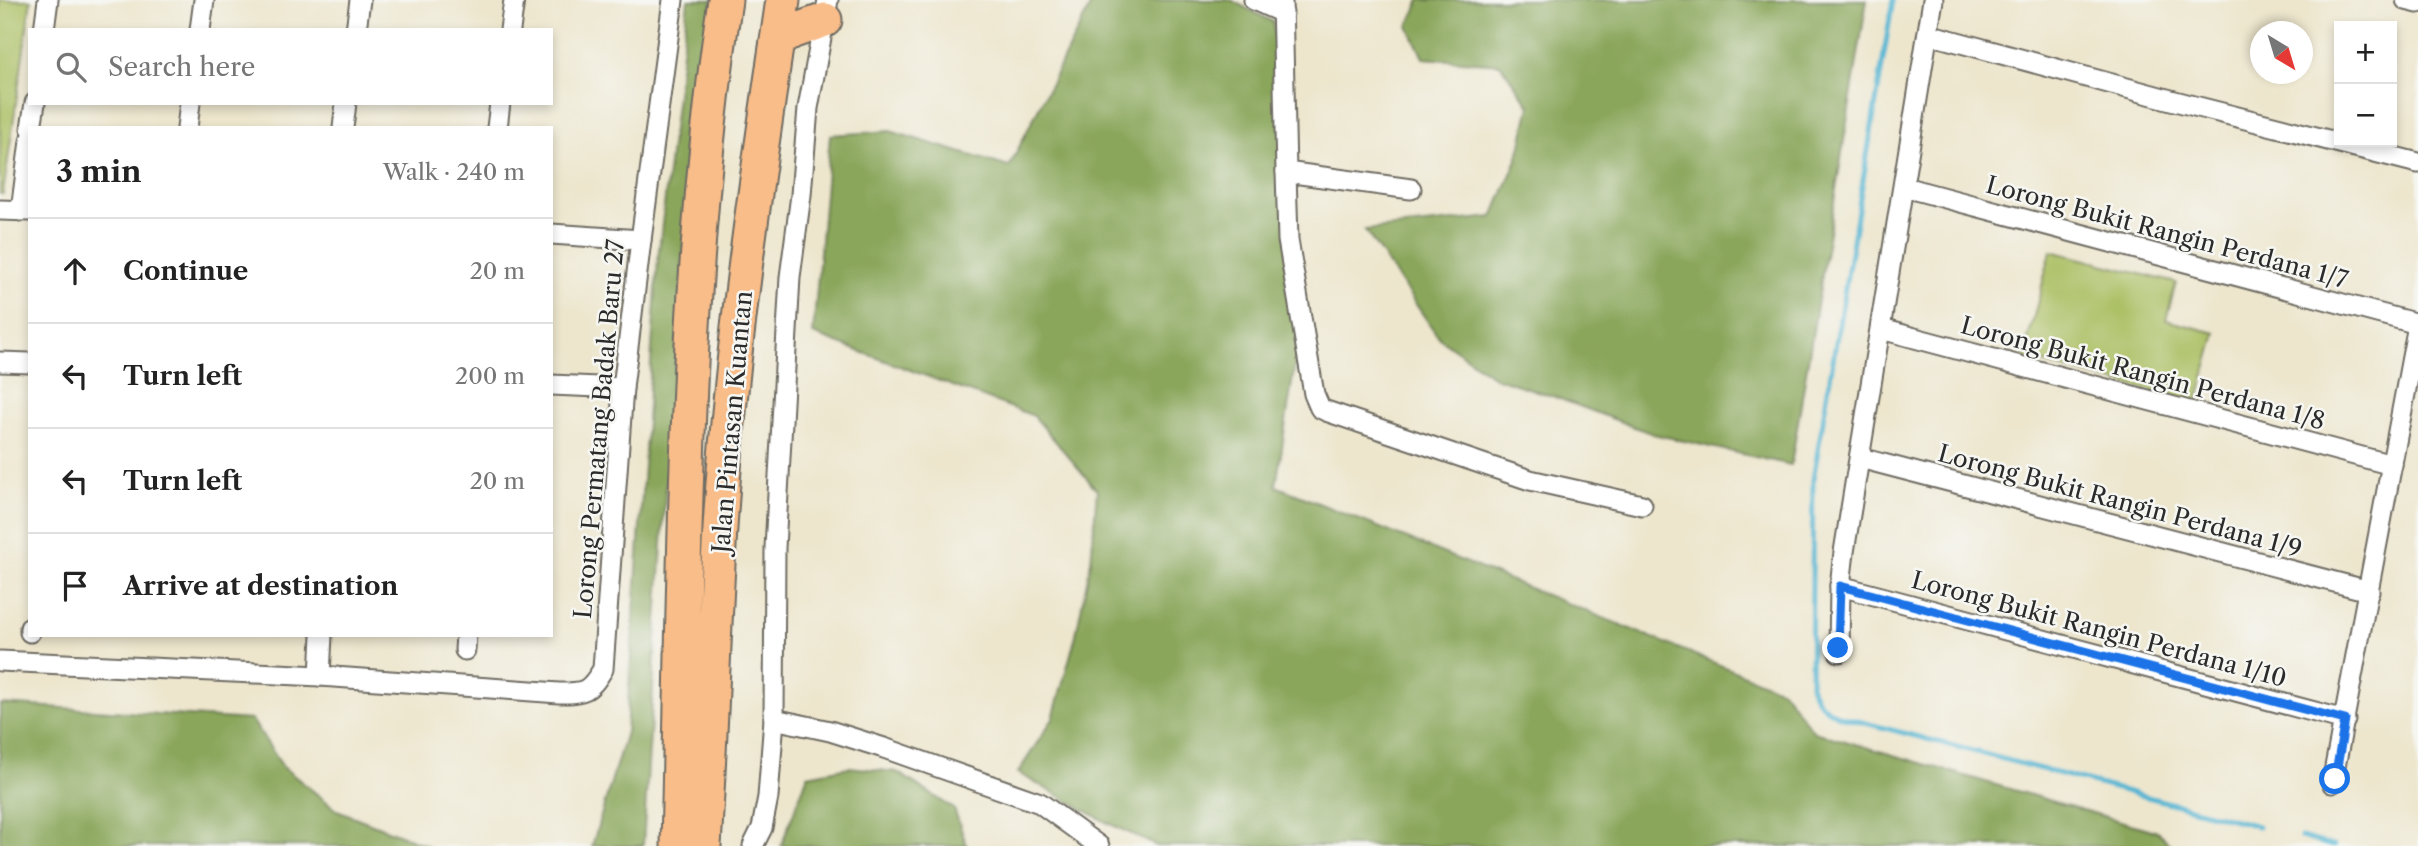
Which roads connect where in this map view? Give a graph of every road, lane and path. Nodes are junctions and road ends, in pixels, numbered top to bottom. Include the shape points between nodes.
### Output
1 (48, 0) edge
2 (204, 0) edge
3 (360, 0) edge
4 (514, 0) edge
5 (673, 0) edge
6 (725, 0) edge
7 (762, 0) edge
8 (783, 0) edge
9 (1255, 0) edge
10 (1933, 0) edge
11 (2406, 0) edge
12 (2418, 3) edge
13 (1282, 6) edge
14 (826, 10) edge
15 (44, 28) edge
16 (200, 28) edge
17 (356, 28) edge
18 (510, 28) edge
19 (1928, 34) junction
20 (776, 42) junction
21 (35, 105) edge
22 (190, 105) edge
23 (346, 105) edge
24 (500, 105) edge
25 (32, 126) edge
26 (187, 126) edge
27 (343, 126) edge
28 (497, 126) edge
29 (2418, 163) edge
30 (28, 169) edge
31 (1286, 172) junction
32 (757, 181) junction
33 (1904, 187) junction
34 (1411, 189) dead end
35 (0, 210) edge
36 (25, 211) edge
37 (553, 234) edge
38 (640, 240) junction
39 (2418, 324) edge
40 (1881, 329) junction
41 (0, 362) edge
42 (28, 363) edge
43 (553, 385) edge
44 (623, 388) junction
45 (1860, 458) junction
46 (2392, 465) junction
47 (1642, 505) dead end
48 (1840, 586) junction
49 (2369, 592) junction
50 (322, 637) edge
51 (1839, 652) dead end
52 (0, 661) edge
53 (320, 676) junction
54 (774, 719) junction
55 (2345, 720) junction
56 (2332, 783) dead end
57 (678, 846) edge
58 (704, 846) edge
59 (753, 846) edge
60 (1099, 846) edge

1 - 15 street
2 - 16 street
3 - 17 street
4 - 18 street
5 - 38 street, Lorong Permatang Badak Baru 27
6 - 57 highway, Jalan Pintasan Kuantan via 691,336
7 - 32 highway via 748,107
8 - 20 highway, Jalan Pintasan Kuantan
9 - 13 street
10 - 19 street
11 - 12 street
13 - 31 street
14 - 20 highway
14 - 54 street via 808,108 790,277 775,548
19 - 29 street
19 - 33 street
20 - 32 highway, Jalan Pintasan Kuantan
21 - 25 street
22 - 26 street
23 - 27 street
24 - 28 street
30 - 36 street
31 - 34 street
31 - 47 street via 1288,240 1320,408 1531,480
32 - 58 highway, Jalan Pintasan Kuantan via 721,512
33 - 39 street, Lorong Bukit Rangin Perdana 1/7
33 - 40 street
35 - 36 street
37 - 38 street
38 - 44 street, Lorong Permatang Badak Baru 27
39 - 46 street
40 - 45 street
40 - 46 street, Lorong Bukit Rangin Perdana 1/8
41 - 42 street
43 - 44 street
44 - 53 street, Lorong Permatang Badak Baru 27 via 603,669 594,684 582,693
45 - 48 street
45 - 49 street, Lorong Bukit Rangin Perdana 1/9
46 - 49 street
48 - 51 street
48 - 55 street, Lorong Bukit Rangin Perdana 1/10
49 - 55 street
50 - 53 street
52 - 53 street, Lorong Permatang Badak Baru 27
54 - 59 street via 768,797
54 - 60 street via 830,731 1041,803
55 - 56 street

